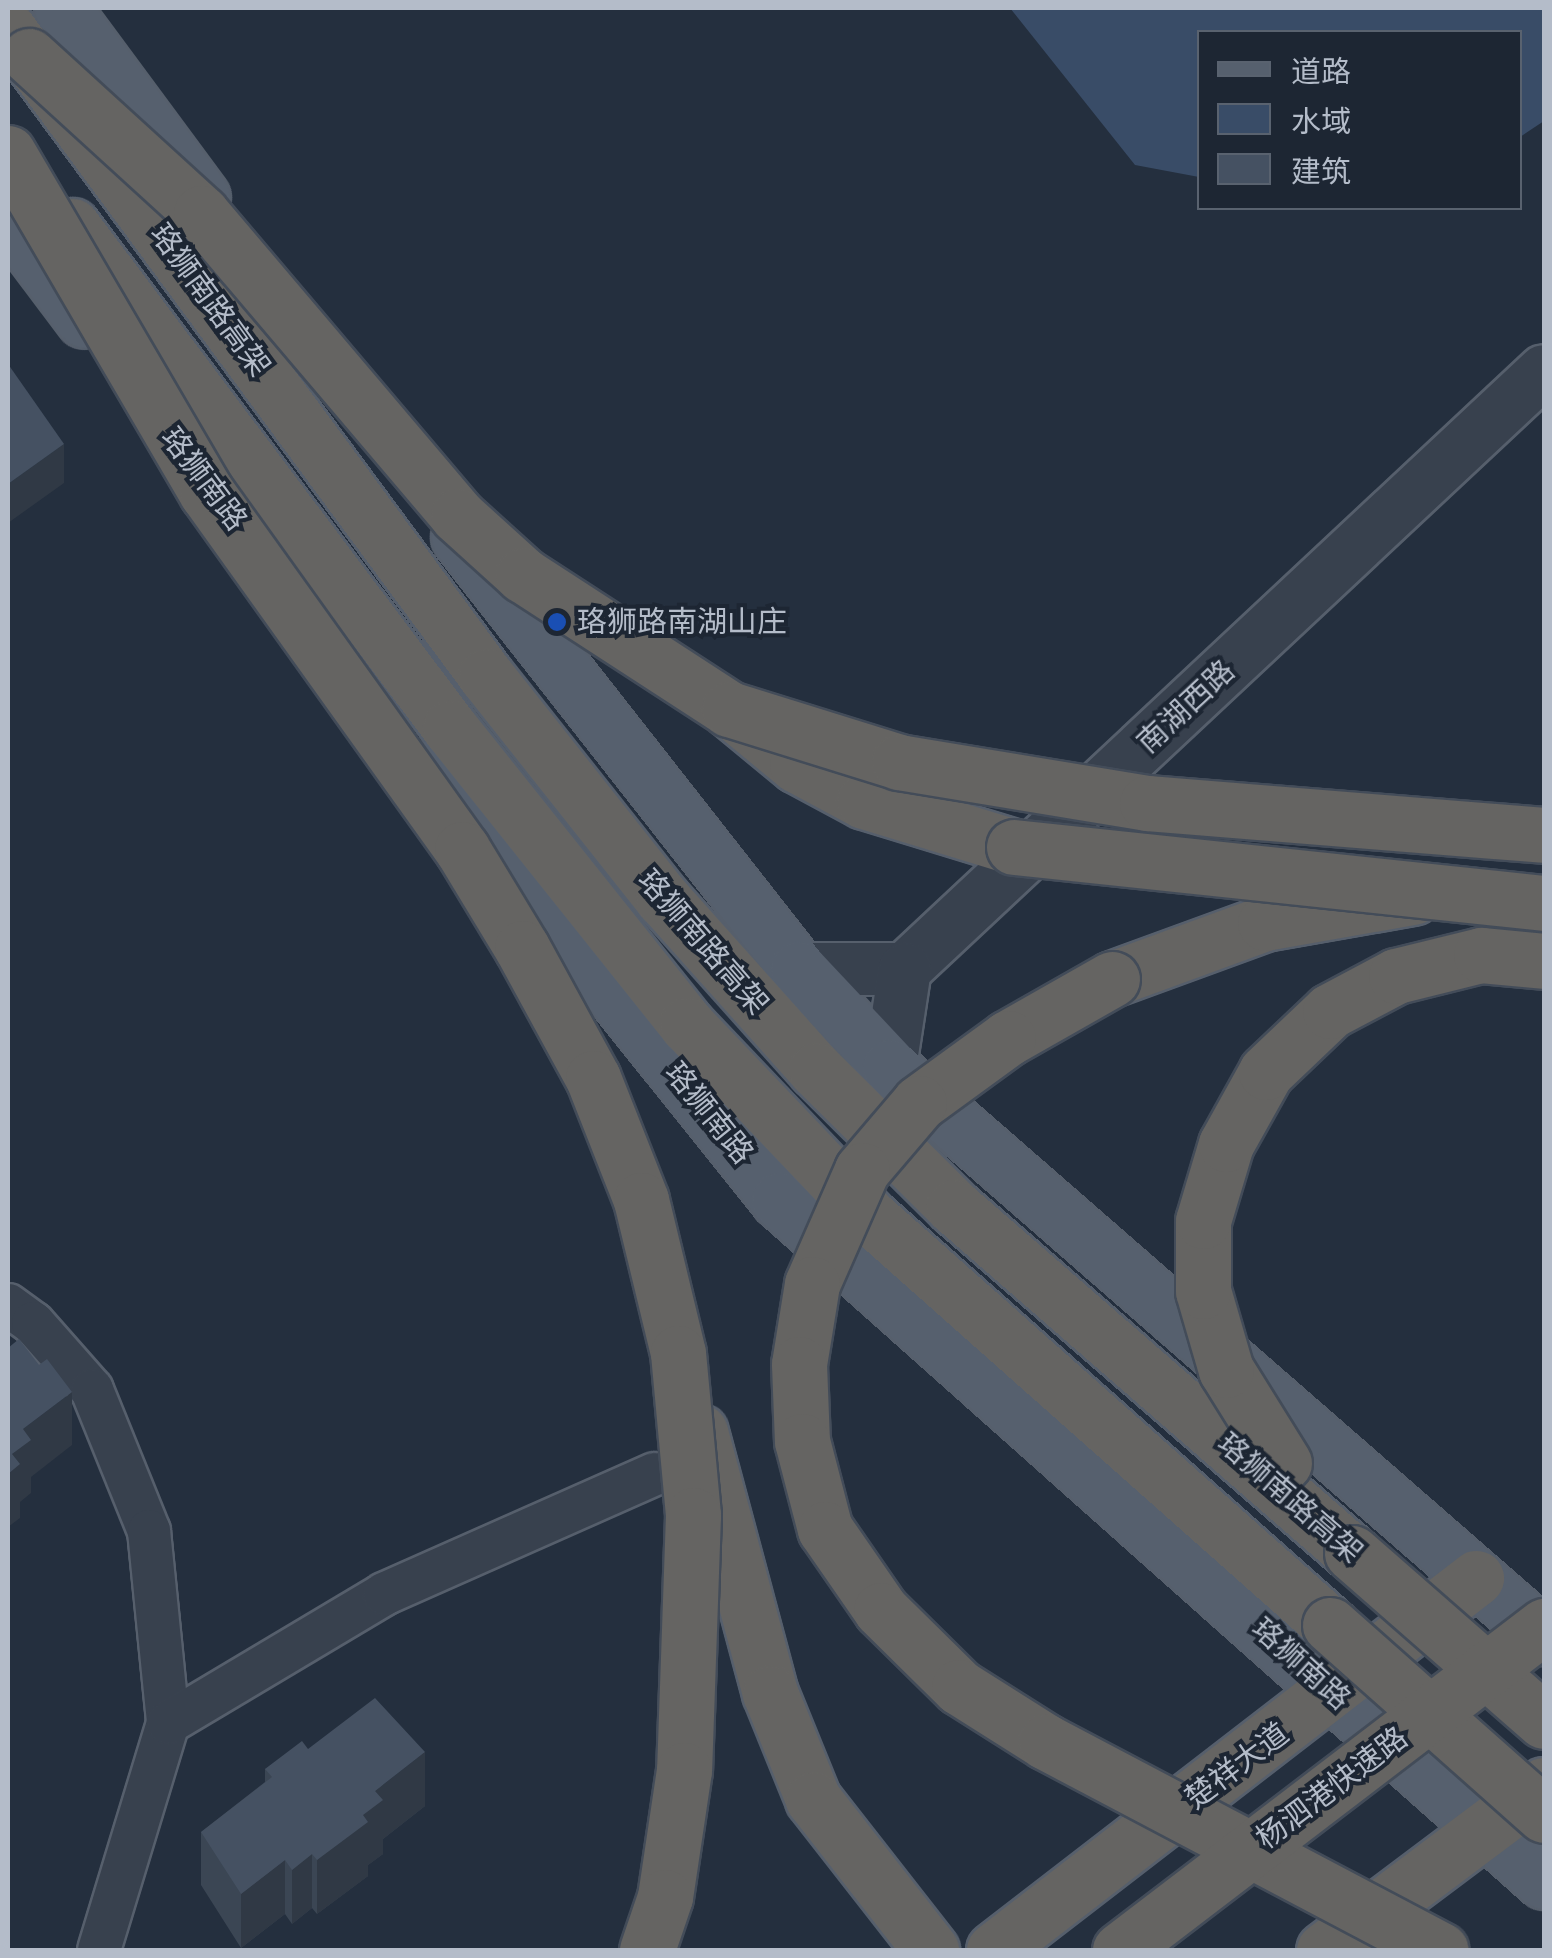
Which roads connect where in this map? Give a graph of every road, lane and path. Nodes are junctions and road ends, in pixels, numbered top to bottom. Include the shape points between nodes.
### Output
1 (62, 8) edge
2 (18, 42) edge
3 (8, 139) edge
4 (8, 154) edge
5 (8, 219) edge
6 (1544, 370) edge
7 (728, 709) junction
8 (1544, 835) edge
9 (1440, 894) junction
10 (1544, 902) edge
11 (1544, 960) edge
12 (798, 969) junction
13 (905, 969) junction
14 (890, 1068) junction
15 (8, 1305) edge
16 (678, 1353) junction
17 (655, 1474) dead end
18 (1352, 1553) junction
19 (1476, 1578) junction
20 (1544, 1626) edge
21 (1544, 1637) edge
22 (1333, 1693) junction
23 (1544, 1721) edge
24 (168, 1724) junction
25 (1544, 1785) edge
26 (1544, 1815) edge
27 (1486, 1829) junction
28 (1544, 1881) edge
29 (99, 1950) edge
30 (647, 1950) edge
31 (931, 1950) edge
32 (994, 1950) edge
33 (1120, 1950) edge
34 (1324, 1950) edge
35 (1442, 1950) edge

1 - 12 main road via 388,446
2 - 7 highway, bridge via 202,213 458,516 539,586
2 - 18 highway, 珞狮南路高架, bridge via 486,676 663,899 816,1070 954,1207
3 - 26 highway, 珞狮南路高架, bridge via 450,728 687,1024 870,1218
4 - 16 highway, bridge via 207,492 462,850 522,948 593,1078 641,1200
5 - 22 main road, 珞狮南路 via 234,520 779,1200
6 - 13 street, 南湖西路
7 - 8 highway, bridge via 898,762 1147,804
7 - 9 highway, bridge via 797,765 864,801 1014,846
9 - 10 highway, bridge
9 - 35 highway, bridge via 1265,923 1112,978 1008,1038 919,1103 862,1170 835,1224 812,1284 799,1364 802,1441 825,1529 881,1610 959,1687 1046,1742
11 - 18 highway, bridge via 1464,959 1396,976 1330,1011 1266,1072 1226,1144 1202,1221 1204,1291 1226,1370 1253,1423
12 - 13 street
12 - 14 main road
13 - 14 street
14 - 19 main road
15 - 24 street via 33,1322 92,1390 149,1531
16 - 30 highway, bridge via 693,1515 692,1628 681,1788 665,1898
16 - 31 highway, bridge via 770,1694 813,1799
17 - 24 street via 384,1594
18 - 23 highway, 珞狮南路高架, bridge
19 - 21 main road
19 - 22 highway, 楚祥大道
20 - 33 highway, 杨泗港快速路, bridge
22 - 27 main road, 珞狮南路
22 - 32 highway, 楚祥大道
24 - 29 street
25 - 27 highway
27 - 28 main road, 珞狮南路
27 - 34 highway

